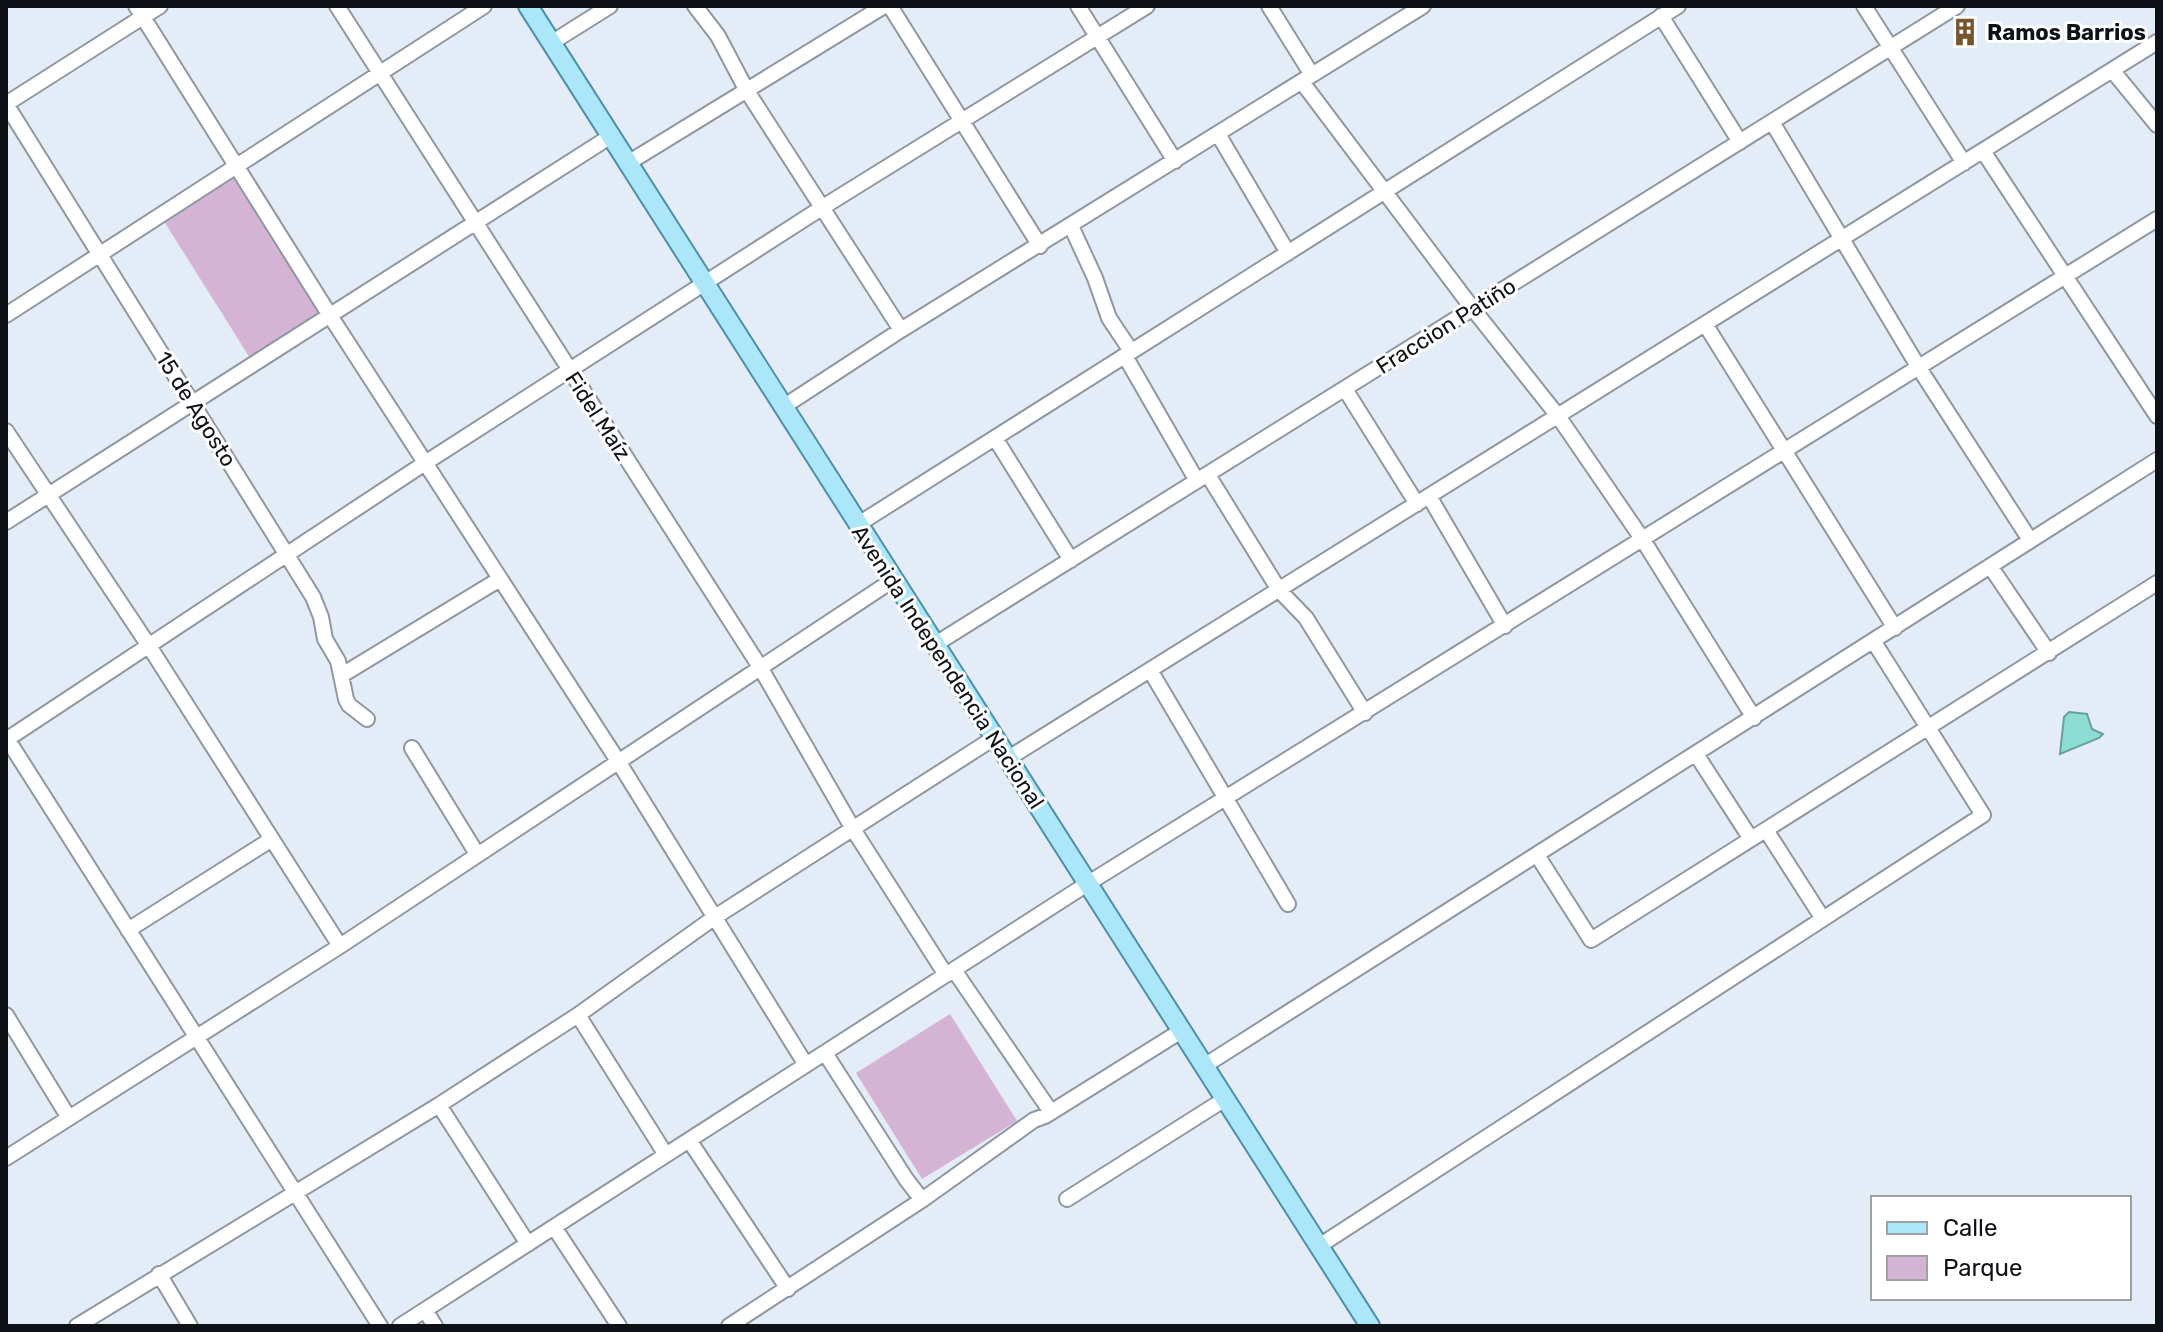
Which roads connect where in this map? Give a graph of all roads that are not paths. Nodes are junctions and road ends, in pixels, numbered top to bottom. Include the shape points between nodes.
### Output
1 (160, 6) edge
2 (337, 6) edge
3 (484, 6) edge
4 (528, 6) edge
5 (610, 6) edge
6 (695, 6) edge
7 (884, 6) edge
8 (890, 6) edge
9 (1078, 6) edge
10 (1147, 6) edge
11 (1269, 6) edge
12 (1423, 6) edge
13 (1678, 6) edge
14 (1864, 6) edge
15 (1957, 6) edge
16 (140, 11) edge
17 (1661, 16) junction
18 (1098, 37) junction
19 (2157, 42) edge
20 (551, 43) junction
21 (1890, 48) junction
22 (2112, 70) junction
23 (380, 73) junction
24 (1307, 78) junction
25 (747, 91) junction
26 (6, 104) edge
27 (963, 122) junction
28 (1772, 122) junction
29 (2157, 125) edge
30 (1218, 134) junction
31 (611, 136) junction
32 (1740, 142) junction
33 (1983, 151) junction
34 (1175, 161) junction
35 (628, 163) junction
36 (1964, 163) junction
37 (237, 165) junction
38 (1386, 192) junction
39 (823, 207) junction
40 (2157, 219) edge
41 (478, 223) junction
42 (1071, 226) junction
43 (1841, 237) junction
44 (1040, 246) junction
45 (1288, 253) junction
46 (99, 255) junction
47 (2066, 276) junction
48 (704, 284) junction
49 (1473, 309) junction
50 (329, 314) junction
51 (6, 315) edge
52 (1705, 324) junction
53 (901, 330) junction
54 (1128, 354) junction
55 (1919, 368) junction
56 (569, 371) junction
57 (1345, 389) junction
58 (192, 402) junction
59 (783, 407) junction
60 (1558, 416) junction
61 (2157, 416) edge
62 (6, 431) edge
63 (995, 438) junction
64 (1786, 452) junction
65 (2157, 460) edge
66 (425, 463) junction
67 (1202, 478) junction
68 (47, 495) junction
69 (1423, 500) junction
70 (6, 522) edge
71 (857, 525) junction
72 (1643, 540) junction
73 (2030, 540) junction
74 (286, 555) junction
75 (1071, 560) junction
76 (1990, 566) junction
77 (500, 579) junction
78 (893, 580) junction
79 (2157, 583) edge
80 (1279, 590) junction
81 (1505, 626) junction
82 (1895, 628) junction
83 (1874, 642) junction
84 (934, 645) junction
85 (149, 646) junction
86 (2049, 653) junction
87 (760, 667) junction
88 (1150, 670) junction
89 (342, 675) junction
90 (1365, 713) junction
91 (1754, 718) junction
92 (367, 719) dead end
93 (1927, 727) junction
94 (994, 738) junction
95 (6, 739) edge
96 (412, 748) dead end
97 (1696, 754) junction
98 (1007, 759) junction
99 (618, 761) junction
100 (1226, 799) junction
101 (853, 829) junction
102 (1766, 830) junction
103 (272, 839) junction
104 (1751, 839) junction
105 (477, 854) junction
106 (1537, 855) junction
107 (1087, 884) junction
108 (1288, 904) dead end
109 (715, 917) junction
110 (1823, 919) junction
111 (128, 930) junction
112 (340, 946) junction
113 (950, 972) junction
114 (6, 1015) edge
115 (578, 1015) junction
116 (1181, 1031) junction
117 (196, 1038) junction
118 (825, 1053) junction
119 (806, 1065) junction
120 (1204, 1066) junction
121 (1225, 1099) junction
122 (439, 1105) junction
123 (1051, 1112) junction
124 (69, 1118) junction
125 (689, 1140) junction
126 (666, 1155) junction
127 (6, 1158) edge
128 (296, 1192) junction
129 (1067, 1199) dead end
130 (922, 1200) junction
131 (554, 1227) junction
132 (528, 1244) junction
133 (1319, 1246) junction
134 (159, 1274) junction
135 (788, 1289) junction
136 (425, 1310) junction
137 (77, 1326) edge
138 (190, 1326) edge
139 (380, 1326) edge
140 (400, 1326) edge
141 (435, 1326) edge
142 (619, 1326) edge
143 (729, 1326) edge
144 (1370, 1326) edge

1 - 16 street
2 - 23 street, Fidel Maíz
3 - 23 street
4 - 20 main road, Avenida Independencia Nacional
5 - 20 street
6 - 25 street
7 - 25 street
8 - 27 street
9 - 18 street
10 - 18 street
11 - 24 street
12 - 24 street
13 - 17 street
14 - 21 street
15 - 21 street, Fraccion Patiño
16 - 26 street
16 - 37 street
17 - 32 street
17 - 38 street
18 - 27 street
18 - 34 street
19 - 22 street
20 - 31 main road, Avenida Independencia Nacional
21 - 28 street, Fraccion Patiño
21 - 36 street
22 - 29 street
22 - 33 street
23 - 37 street
23 - 41 street, Fidel Maíz
24 - 30 street
24 - 38 street
25 - 35 street
25 - 39 street
26 - 46 street, 15 de Agosto
27 - 39 street
27 - 44 street
28 - 32 street, Fraccion Patiño
28 - 43 street
30 - 34 street
30 - 45 street
31 - 35 main road, Avenida Independencia Nacional
31 - 41 street
32 - 49 street, Fraccion Patiño
33 - 36 street
33 - 47 street
34 - 42 street
35 - 48 main road, Avenida Independencia Nacional
36 - 43 street
37 - 46 street
37 - 50 street
38 - 45 street
38 - 49 street
39 - 48 street
39 - 53 street
40 - 47 street
41 - 50 street
41 - 56 street, Fidel Maíz
42 - 44 street
42 - 54 street
43 - 52 street
43 - 55 street
44 - 53 street
45 - 54 street
46 - 51 street
46 - 58 street, 15 de Agosto
47 - 55 street
47 - 61 street
48 - 56 street
48 - 59 main road, Avenida Independencia Nacional
49 - 57 street, Fraccion Patiño
49 - 60 street
50 - 58 street
50 - 66 street
52 - 60 street
52 - 64 street
53 - 59 street
54 - 63 street
54 - 67 street
55 - 64 street
55 - 73 street
56 - 66 street
56 - 87 street, Fidel Maíz
57 - 67 street, Fraccion Patiño
57 - 69 street
58 - 68 street
58 - 74 street, 15 de Agosto
59 - 71 main road, Avenida Independencia Nacional
60 - 69 street
60 - 72 street
62 - 68 street
63 - 71 street
63 - 75 street
64 - 72 street
64 - 82 street
65 - 73 street
66 - 74 street
66 - 77 street
67 - 75 street, Fraccion Patiño
67 - 80 street
68 - 70 street
68 - 85 street
69 - 80 street
69 - 81 street
71 - 78 main road, Avenida Independencia Nacional
72 - 81 street
72 - 91 street
73 - 76 street
74 - 85 street
74 - 89 street, 15 de Agosto via 313,597
75 - 84 street, Fraccion Patiño
76 - 82 street
76 - 86 street
77 - 89 street
77 - 99 street
78 - 84 main road, Avenida Independencia Nacional
78 - 87 street
79 - 86 street
80 - 88 street
80 - 90 street via 1306,618
81 - 90 street
82 - 83 street
83 - 91 street
83 - 93 street
84 - 94 main road, Avenida Independencia Nacional
85 - 95 street
85 - 103 street
86 - 93 street
87 - 99 street
87 - 101 street, Fidel Maíz
88 - 98 street
88 - 100 street
89 - 92 street, 15 de Agosto via 349,705
90 - 100 street
91 - 97 street
93 - 102 street
93 - 110 street via 1983,815
94 - 98 main road, Avenida Independencia Nacional
94 - 101 street
95 - 111 street
96 - 105 street
97 - 104 street
97 - 106 street
98 - 107 main road, Avenida Independencia Nacional
99 - 105 street
99 - 109 street
100 - 107 street
100 - 108 street
101 - 109 street
101 - 113 street, Fidel Maíz
102 - 104 street
102 - 110 street
103 - 111 street
103 - 112 street
104 - 106 street via 1591,940
105 - 112 street
106 - 120 street
107 - 113 street
107 - 116 main road, Avenida Independencia Nacional
109 - 115 street
109 - 119 street
110 - 133 street
111 - 117 street
112 - 117 street
113 - 118 street
113 - 123 street, Fidel Maíz
114 - 124 street
115 - 122 street
115 - 126 street
116 - 120 main road, Avenida Independencia Nacional
116 - 123 street
117 - 124 street
117 - 128 street
118 - 119 street
118 - 130 street
119 - 125 street
120 - 121 main road, Avenida Independencia Nacional
121 - 129 street
121 - 133 main road, Avenida Independencia Nacional
122 - 128 street
122 - 132 street
123 - 130 street
124 - 127 street
125 - 126 street
125 - 135 street
126 - 131 street
128 - 134 street
128 - 139 street
130 - 135 street
131 - 132 street
131 - 142 street
132 - 136 street
133 - 144 main road, Avenida Independencia Nacional
134 - 137 street
134 - 138 street
135 - 143 street
136 - 140 street
136 - 141 street

